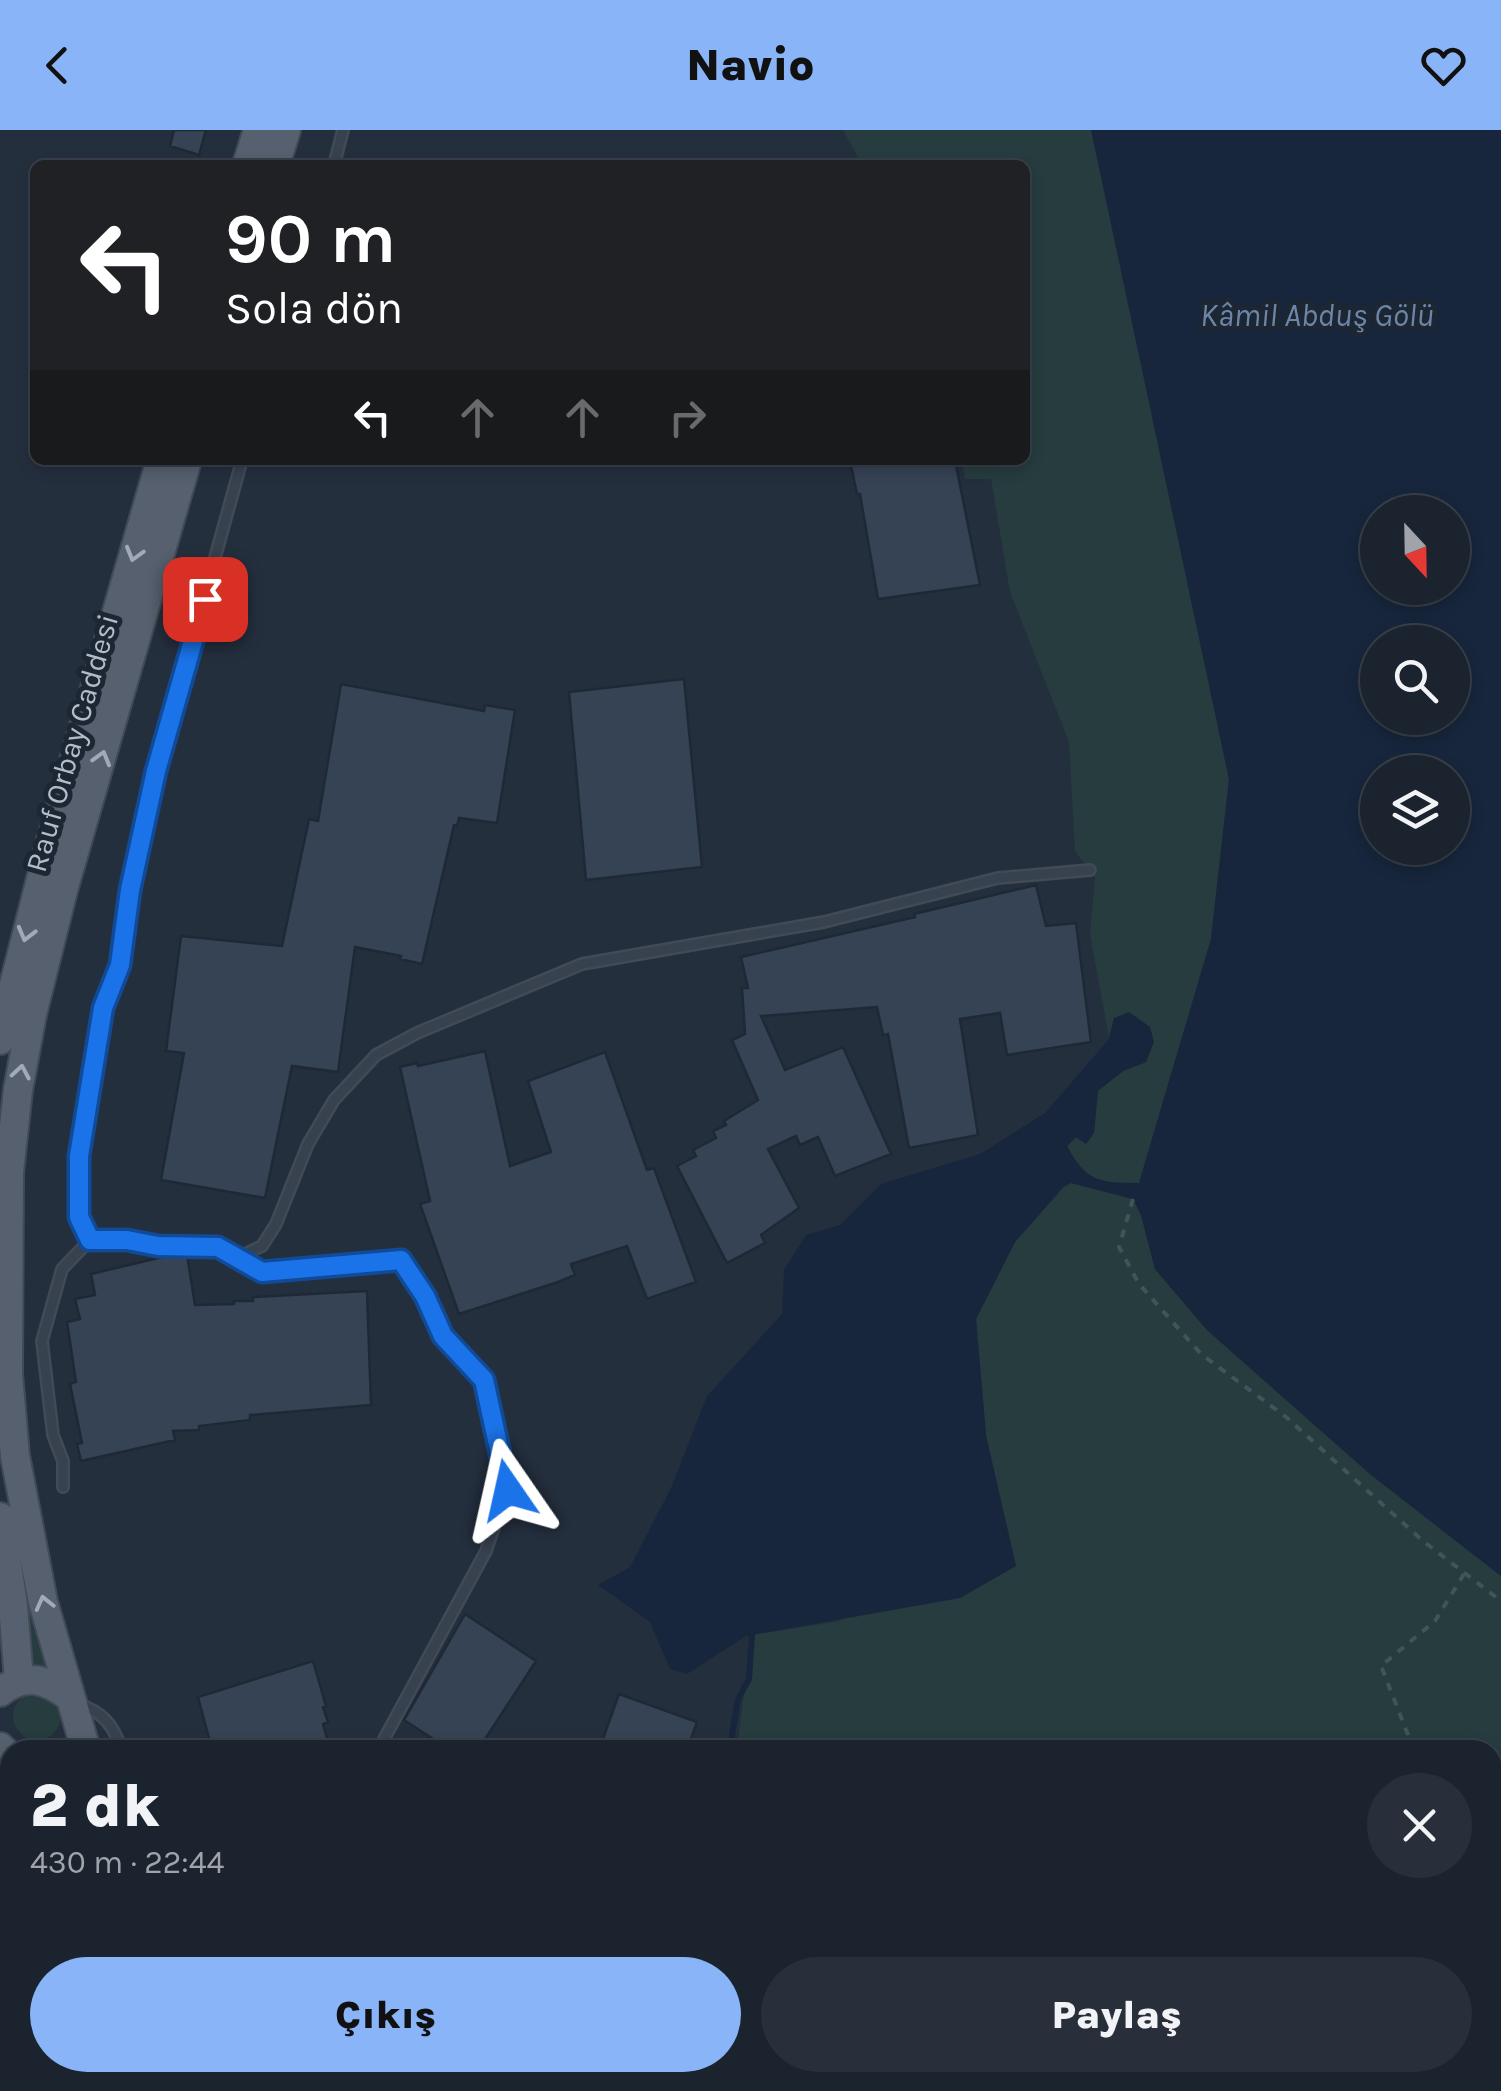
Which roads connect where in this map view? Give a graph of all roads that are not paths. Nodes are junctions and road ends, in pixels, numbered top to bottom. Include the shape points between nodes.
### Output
1 (258, 130) edge
2 (286, 130) edge
3 (343, 130) edge
4 (249, 160) edge
5 (277, 160) edge
6 (335, 160) edge
7 (159, 465) edge
8 (186, 465) edge
9 (241, 465) edge
10 (1090, 870) dead end
11 (0, 1040) edge
12 (90, 1240) junction
13 (234, 1259) junction
14 (63, 1487) dead end
15 (0, 1517) edge
16 (6, 1629) edge
17 (7, 1683) edge
18 (72, 1704) junction
19 (67, 1740) edge
20 (83, 1740) edge
21 (119, 1740) edge
22 (383, 1740) edge

1 - 4 main road
2 - 5 main road
3 - 6 lane
7 -> 11 main road, Rauf Orbay Caddesi
18 -> 8 main road, Rauf Orbay Caddesi via 33,1557 10,1414 12,1130 63,890
9 - 12 lane via 156,771 120,965 103,1008 79,1156 79,1217
10 - 13 lane via 998,878 824,922 582,964 417,1033 376,1055 334,1100 276,1224 262,1246
12 - 13 lane via 218,1247
12 - 14 lane via 62,1269 42,1341
13 - 22 lane via 262,1272 401,1260 443,1336 484,1380 491,1402 508,1490 486,1552
15 - 16 main road
16 - 17 main road
17 - 18 main road via 49,1682
18 - 19 main road
18 - 20 main road, Rauf Orbay Caddesi
18 - 21 lane via 105,1718

